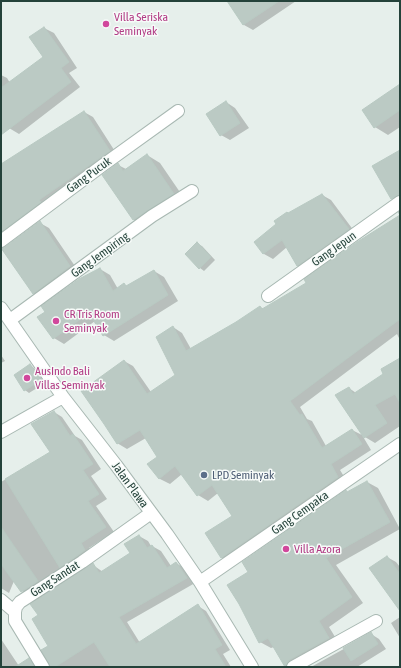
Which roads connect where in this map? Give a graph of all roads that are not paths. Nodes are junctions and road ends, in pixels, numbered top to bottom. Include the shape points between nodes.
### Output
1 (178, 111) dead end
2 (192, 191) dead end
3 (400, 202) edge
4 (1, 241) edge
5 (268, 296) dead end
6 (1, 308) edge
7 (10, 320) junction
8 (63, 397) junction
9 (1, 432) edge
10 (400, 444) edge
11 (151, 513) junction
12 (200, 582) junction
13 (1, 600) edge
14 (15, 612) junction
15 (376, 621) dead end
16 (43, 667) edge
17 (252, 667) edge
18 (293, 667) edge

1 - 4 street, Gang Pucuk
2 - 7 street, Gang Jempiring via 152,216
3 - 5 street, Gang Jepun
6 - 7 street, Jalan Plawa
7 - 8 street, Jalan Plawa
8 - 9 street
8 - 11 street, Jalan Plawa
10 - 12 street, Gang Cempaka
11 - 12 street, Jalan Plawa
11 - 14 street, Gang Sandat via 20,602
12 - 17 street, Jalan Plawa
13 - 14 street
14 - 16 street via 15,622
15 - 18 street

